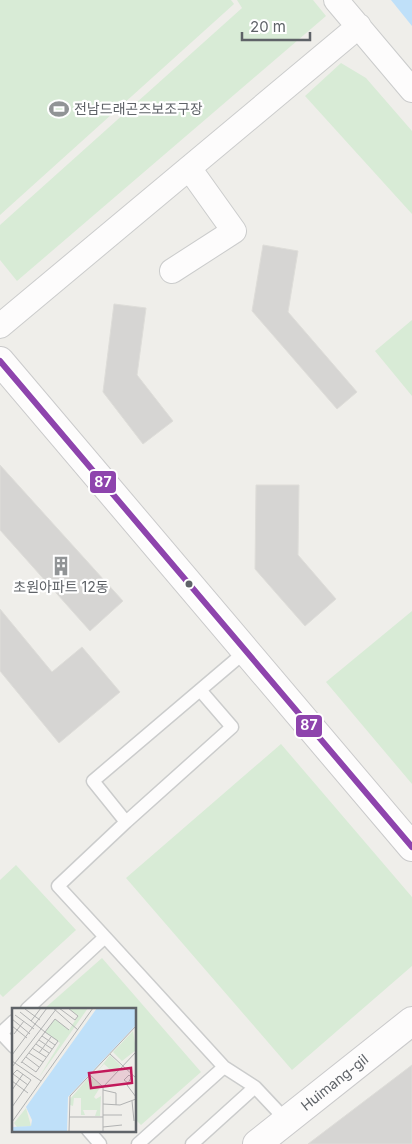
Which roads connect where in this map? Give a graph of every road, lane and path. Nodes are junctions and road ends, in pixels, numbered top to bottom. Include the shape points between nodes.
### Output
1 (336, 0) edge
2 (359, 26) junction
3 (412, 90) edge
4 (189, 168) junction
5 (172, 271) dead end
6 (0, 326) edge
7 (0, 361) edge
8 (246, 651) junction
9 (200, 690) junction
10 (126, 822) junction
11 (412, 847) edge
12 (105, 937) junction
13 (28, 1008) edge
14 (412, 1021) edge
15 (12, 1023) edge
16 (0, 1032) edge
17 (12, 1045) edge
18 (224, 1067) junction
19 (255, 1087) junction
20 (286, 1120) junction
21 (90, 1132) edge
22 (100, 1144) edge
23 (138, 1144) edge
24 (192, 1144) edge
25 (257, 1144) edge

1 - 2 street
2 - 3 street
2 - 4 street
4 - 5 street via 234,231
4 - 6 street
7 - 8 street
8 - 9 lane
8 - 11 street
9 - 10 lane via 232,727
9 - 10 lane via 93,781
10 - 12 lane via 58,886
12 - 13 lane
12 - 18 lane
14 - 20 street, Huimang-gil
15 - 16 lane
16 - 17 lane
18 - 19 lane
18 - 23 lane
19 - 20 lane
19 - 24 lane
20 - 25 street, Huimang-gil
21 - 22 lane

